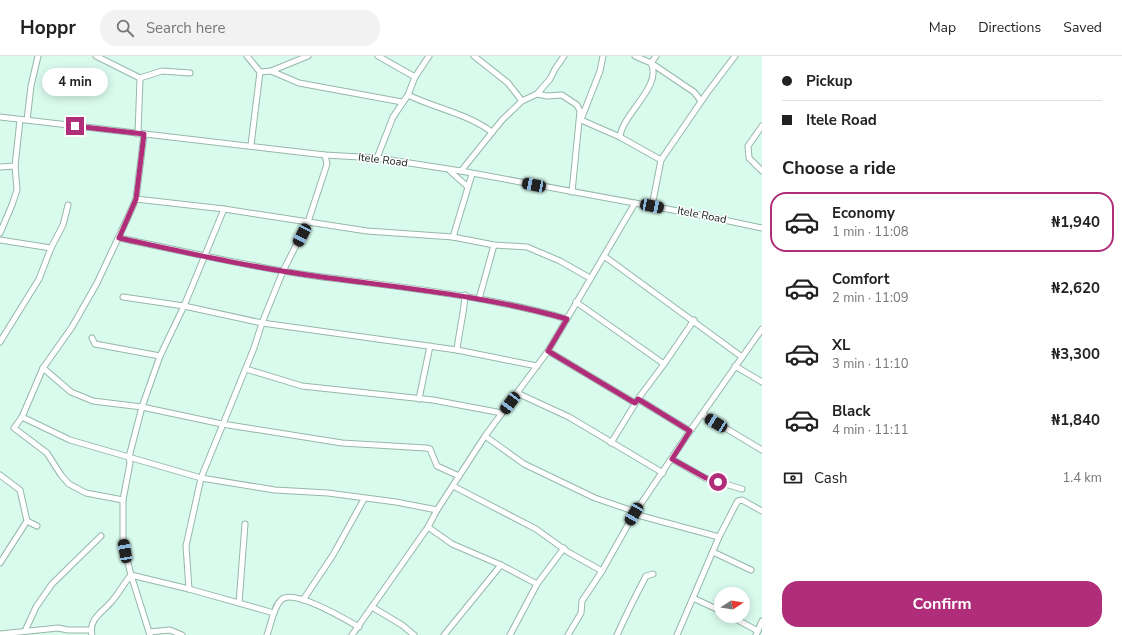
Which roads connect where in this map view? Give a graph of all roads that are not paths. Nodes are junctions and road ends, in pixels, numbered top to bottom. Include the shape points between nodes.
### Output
1 (38, 56) edge
2 (96, 56) edge
3 (247, 56) edge
4 (308, 56) edge
5 (378, 56) edge
6 (429, 56) edge
7 (475, 56) edge
8 (485, 56) edge
9 (564, 56) edge
10 (603, 56) edge
11 (656, 56) edge
12 (735, 56) edge
13 (634, 57) edge
14 (651, 63) junction
15 (485, 64) junction
16 (270, 71) junction
17 (260, 72) junction
18 (190, 73) dead end
19 (415, 77) junction
20 (140, 78) junction
21 (694, 92) junction
22 (707, 92) junction
23 (537, 94) junction
24 (408, 95) junction
25 (522, 101) junction
26 (701, 101) junction
27 (402, 102) junction
28 (0, 117) edge
29 (20, 120) junction
30 (27, 120) junction
31 (581, 120) junction
32 (762, 126) edge
33 (492, 132) junction
34 (138, 134) junction
35 (144, 134) junction
36 (620, 137) junction
37 (251, 145) junction
38 (328, 155) junction
39 (377, 158) junction
40 (661, 160) junction
41 (15, 166) junction
42 (0, 167) edge
43 (450, 171) junction
44 (461, 171) junction
45 (762, 171) edge
46 (472, 174) junction
47 (468, 187) junction
48 (572, 192) junction
49 (136, 199) junction
50 (635, 203) junction
51 (68, 205) dead end
52 (652, 206) junction
53 (224, 209) junction
54 (308, 222) junction
55 (762, 228) edge
56 (0, 233) edge
57 (453, 237) junction
58 (119, 238) junction
59 (0, 240) edge
60 (494, 245) junction
61 (51, 248) junction
62 (204, 256) junction
63 (604, 256) junction
64 (283, 271) junction
65 (590, 278) junction
66 (465, 295) junction
67 (123, 297) dead end
68 (479, 299) junction
69 (576, 302) junction
70 (184, 306) junction
71 (567, 319) junction
72 (694, 320) junction
73 (262, 323) junction
74 (762, 329) edge
75 (92, 338) dead end
76 (0, 342) edge
77 (430, 346) junction
78 (457, 350) junction
79 (548, 351) junction
80 (160, 356) junction
81 (742, 357) junction
82 (664, 364) junction
83 (537, 366) junction
84 (735, 366) junction
85 (43, 368) junction
86 (246, 370) junction
87 (762, 382) edge
88 (518, 393) junction
89 (419, 399) junction
90 (636, 401) junction
91 (142, 407) junction
92 (502, 413) junction
93 (702, 414) junction
94 (22, 417) junction
95 (222, 424) junction
96 (690, 431) junction
97 (486, 436) junction
98 (611, 443) junction
99 (762, 450) edge
100 (129, 457) junction
101 (672, 459) junction
102 (663, 473) junction
103 (0, 474) edge
104 (459, 476) junction
105 (201, 478) junction
106 (453, 486) junction
107 (742, 489) dead end
108 (364, 499) junction
109 (123, 500) junction
110 (437, 510) junction
111 (762, 511) edge
112 (635, 513) junction
113 (27, 521) junction
114 (245, 524) dead end
115 (37, 526) dead end
116 (428, 527) junction
117 (101, 536) dead end
118 (719, 537) junction
119 (564, 548) junction
120 (713, 552) junction
121 (0, 563) edge
122 (501, 565) junction
123 (751, 570) dead end
124 (602, 571) junction
125 (653, 574) dead end
126 (131, 575) junction
127 (537, 584) junction
128 (189, 589) junction
129 (693, 598) junction
130 (303, 600) junction
131 (239, 603) junction
132 (372, 607) junction
133 (714, 608) edge
134 (274, 613) junction
135 (762, 621) edge
136 (741, 623) edge
137 (358, 627) junction
138 (25, 631) junction
139 (91, 632) edge
140 (757, 633) edge
141 (0, 634) edge
142 (150, 634) edge
143 (182, 635) edge
144 (267, 635) edge
145 (352, 635) edge
146 (414, 635) edge
147 (444, 635) edge
148 (510, 635) edge
149 (568, 635) edge
150 (617, 635) edge
151 (677, 635) edge

1 - 30 street
2 - 20 street
3 - 17 street
4 - 16 street
5 - 19 street
6 - 19 street
7 - 15 street
8 - 15 street
9 - 23 street
10 - 31 street via 600,71
11 - 14 street
12 - 22 street
13 - 14 street
14 - 21 street
14 - 36 street via 654,68 653,77
15 - 25 street via 508,83
16 - 17 street
16 - 27 street via 300,83
17 - 37 street
18 - 20 street via 162,70
19 - 24 street
20 - 34 street
21 - 22 street
21 - 26 street
22 - 26 street
23 - 25 street
23 - 31 street via 562,95 571,100 577,105
24 - 27 street
24 - 33 street via 467,117
25 - 33 street
26 - 40 street
27 - 39 street via 393,117
28 - 29 street, Itele Road
29 - 30 street, Itele Road
29 - 41 street
30 - 34 street, Itele Road
31 - 36 street
31 - 48 street
32 - 45 street via 748,146 749,158
33 - 44 street
34 - 35 street, Itele Road
35 - 37 street, Itele Road
35 - 49 street
36 - 40 street
37 - 38 street, Itele Road
38 - 39 street, Itele Road
38 - 54 street
39 - 43 street, Itele Road
40 - 52 street
41 - 42 street
41 - 56 street via 17,190
43 - 44 street, Itele Road
43 - 47 street
44 - 46 street, Itele Road
46 - 47 street
46 - 48 street, Itele Road
47 - 57 street
48 - 50 street, Itele Road
49 - 53 street
49 - 58 street
50 - 52 street, Itele Road
50 - 63 street
51 - 61 street via 63,225
52 - 55 street, Itele Road
53 - 54 street
53 - 62 street
54 - 57 street via 367,231
54 - 64 street
57 - 60 street
58 - 62 street
58 - 85 street via 97,283
59 - 61 street
60 - 65 street via 527,247 560,261
60 - 68 street
61 - 76 street via 39,279
62 - 64 street
62 - 70 street
63 - 65 street
63 - 72 street
64 - 66 street
64 - 73 street
65 - 69 street
66 - 68 street
66 - 78 street via 464,317
67 - 70 street
68 - 71 street via 522,306
69 - 71 street
69 - 82 street
70 - 73 street
70 - 80 street
71 - 79 street
72 - 81 street
72 - 82 street
73 - 77 street
73 - 86 street
74 - 81 street
75 - 80 street via 95,344
77 - 78 street
77 - 89 street
78 - 83 street
79 - 83 street
79 - 90 street
80 - 91 street
81 - 84 street
82 - 90 street
83 - 88 street
84 - 87 street
84 - 93 street
85 - 91 street via 71,392 83,398
85 - 94 street
86 - 89 street via 302,386
86 - 95 street
88 - 92 street
88 - 98 street via 569,417
89 - 92 street
90 - 96 street
90 - 98 street
91 - 95 street
91 - 100 street
92 - 97 street
93 - 96 street
93 - 99 street
94 - 100 street via 70,440
94 - 109 street via 14,428 47,453 65,480 86,493
95 - 104 street via 342,443 426,448 430,450 437,466
95 - 105 street
96 - 101 street
97 - 104 street
97 - 112 street via 524,464 595,498
98 - 102 street
100 - 105 street
100 - 109 street
101 - 102 street
101 - 107 street via 706,478
102 - 112 street
103 - 113 street via 20,490
104 - 106 street
105 - 108 street via 275,490 328,493
105 - 128 street via 186,546
106 - 110 street
106 - 119 street via 536,529
108 - 110 street
108 - 130 street
109 - 126 street via 123,543
110 - 116 street
111 - 118 street via 742,500 738,501
112 - 118 street
112 - 124 street
113 - 115 street
113 - 121 street
114 - 131 street
116 - 122 street via 452,544
116 - 132 street
117 - 138 street via 52,584 36,607
118 - 120 street
119 - 124 street
119 - 127 street
120 - 123 street
120 - 129 street
122 - 127 street
122 - 147 street
124 - 149 street via 582,601 581,613
125 - 150 street via 646,576
126 - 128 street
126 - 139 street via 94,620
126 - 142 street
127 - 148 street
128 - 131 street
129 - 133 street
129 - 151 street
130 - 134 street via 285,598 280,601
130 - 137 street
131 - 134 street
132 - 137 street
132 - 146 street
134 - 144 street
135 - 140 street
136 - 140 street
137 - 145 street
138 - 139 street via 58,628
138 - 141 street
142 - 143 street via 170,630

